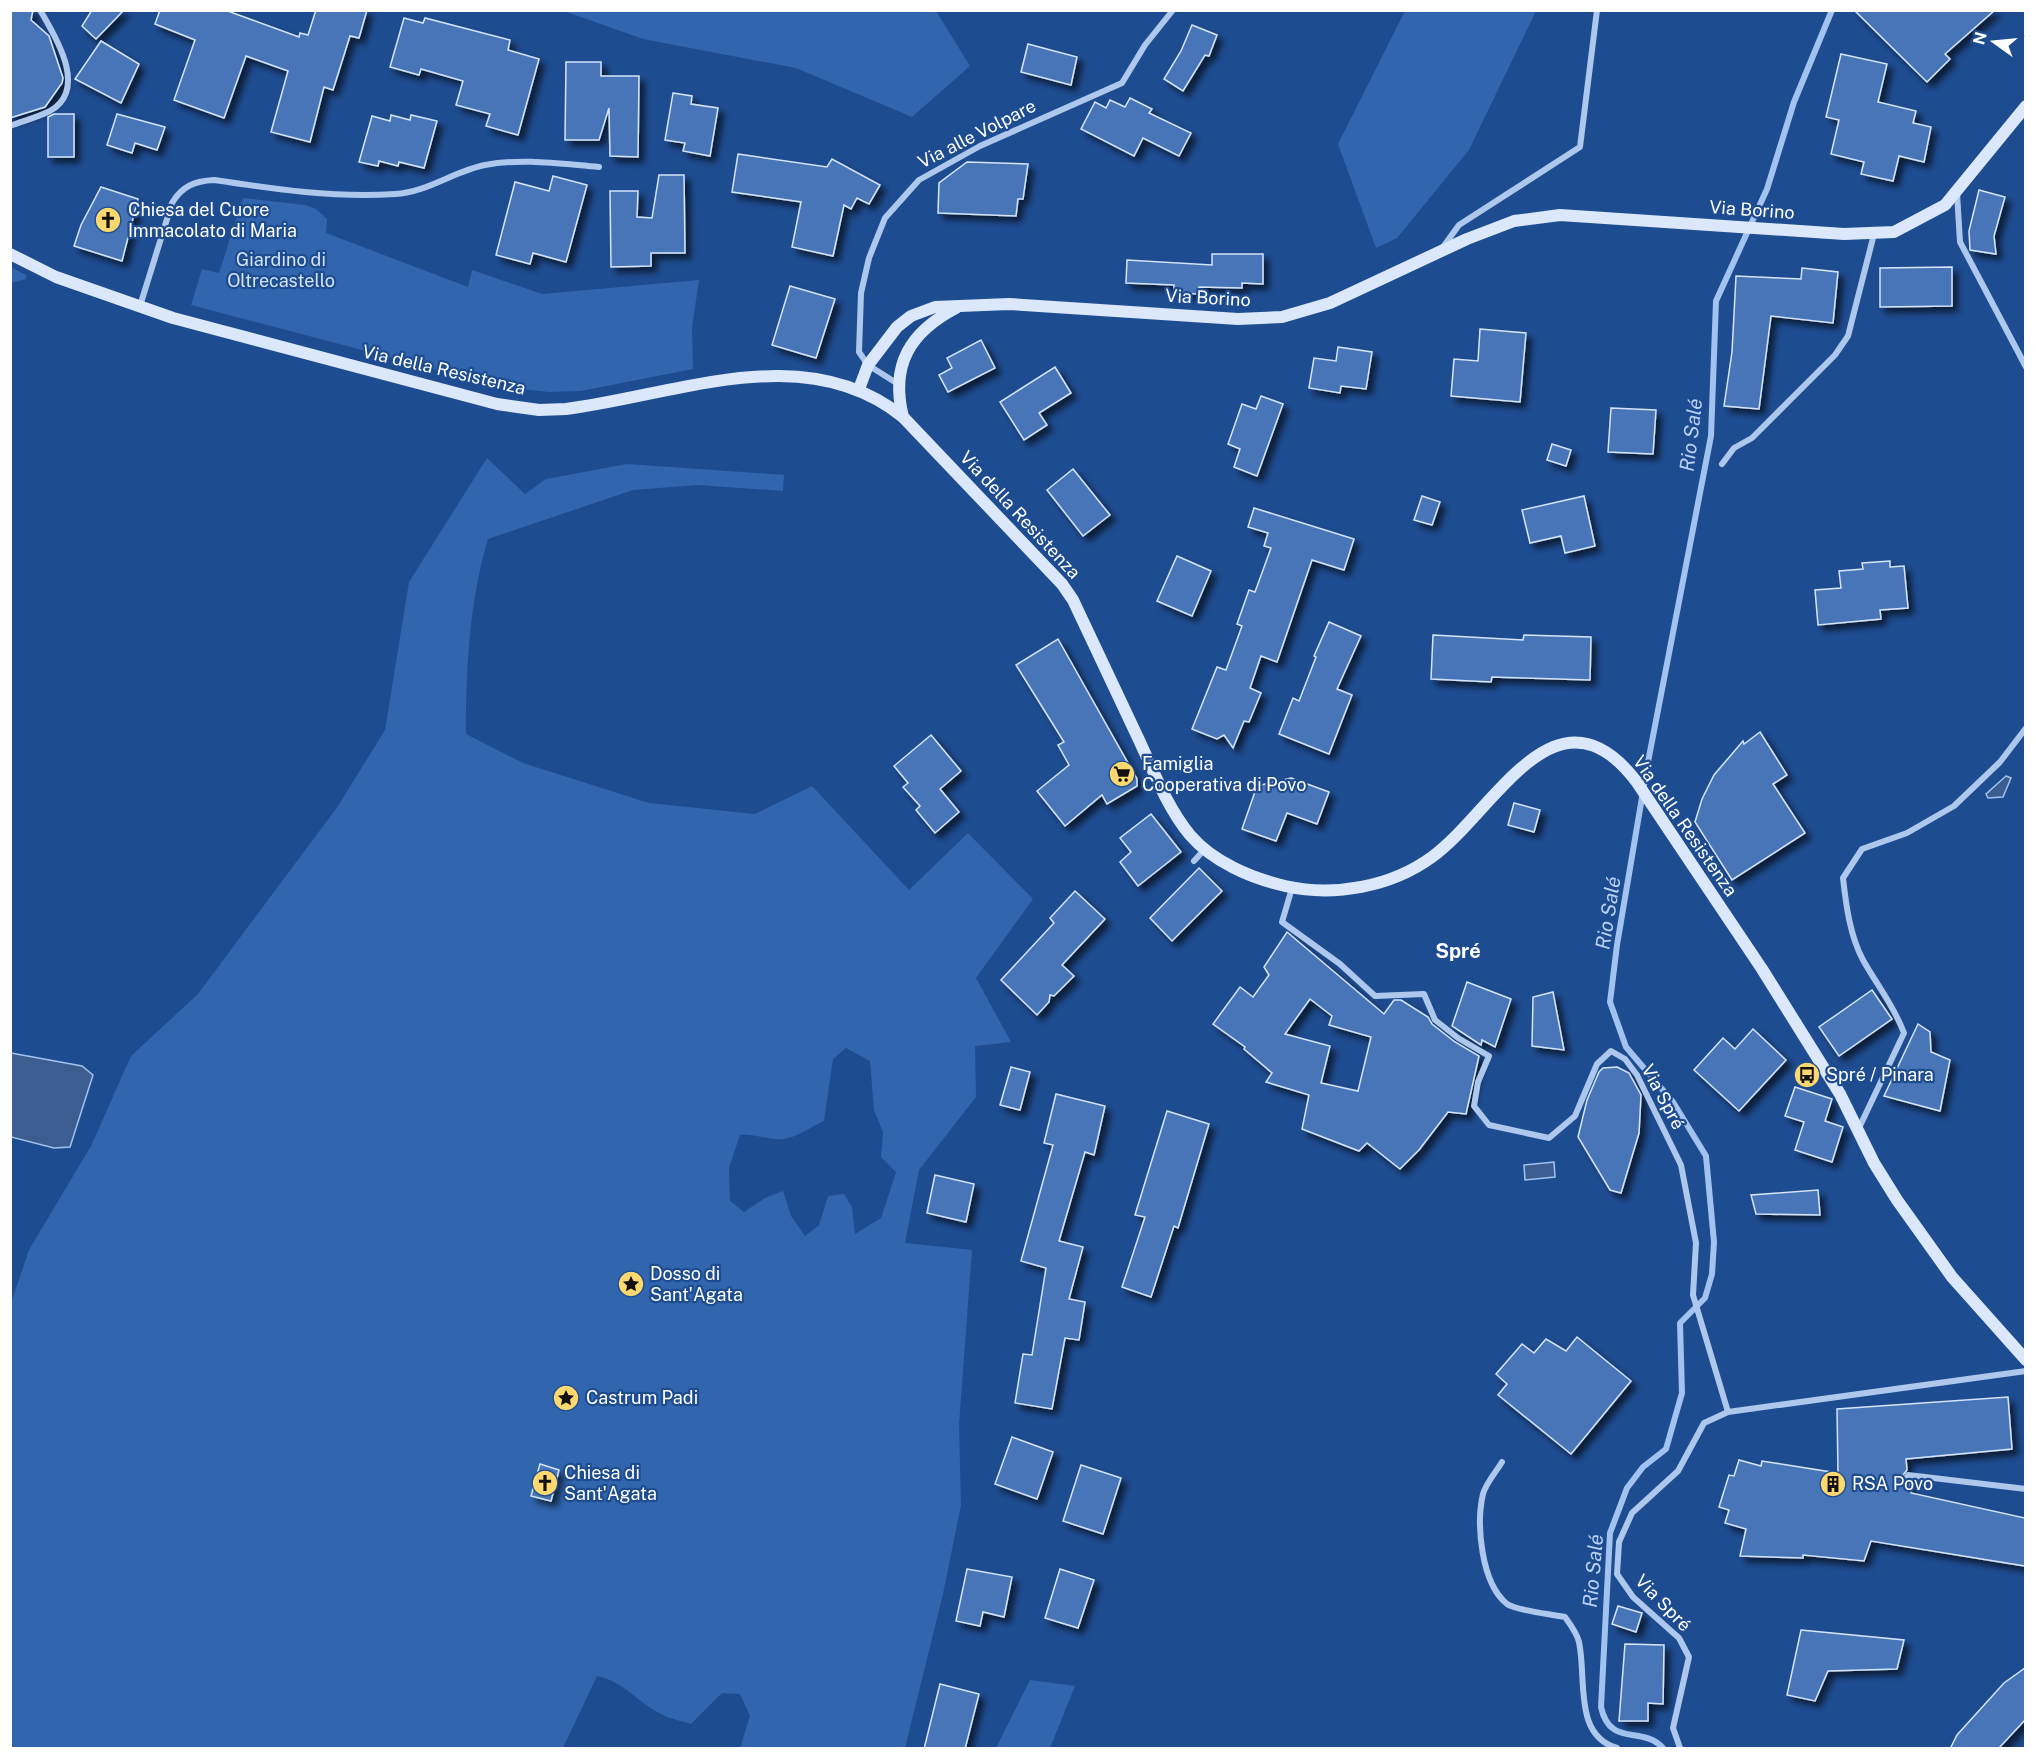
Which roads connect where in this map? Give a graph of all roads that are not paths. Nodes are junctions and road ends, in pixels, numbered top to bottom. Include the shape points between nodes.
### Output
1 (40, 10) edge
2 (1173, 10) edge
3 (1597, 10) edge
4 (2024, 110) edge
5 (10, 126) edge
6 (599, 167) dead end
7 (1957, 193) junction
8 (1874, 234) junction
9 (1438, 253) junction
10 (10, 254) edge
11 (963, 305) junction
12 (140, 306) junction
13 (868, 365) junction
14 (2025, 366) edge
15 (898, 384) junction
16 (859, 389) junction
17 (903, 417) junction
18 (1722, 464) dead end
19 (2025, 728) edge
20 (1204, 850) junction
21 (1194, 861) dead end
22 (1293, 888) junction
23 (1859, 1128) junction
24 (2025, 1360) edge
25 (2025, 1371) edge
26 (1728, 1412) junction
27 (1502, 1462) dead end
28 (1908, 1475) dead end
29 (2025, 1489) edge
30 (1617, 1749) edge
31 (1680, 1749) edge

1 - 5 street via 67,64 67,84 62,99 52,110
2 - 13 street, Via alle Volpare via 1144,45 1122,83 980,146 919,180 902,196 885,218 869,258 861,293 859,352
3 - 9 street, Via Borino via 1580,147 1459,225
4 - 7 street, Via Borino
6 - 12 street via 524,161 483,165 430,187 397,194 319,195 200,181 178,193 172,203
7 - 8 street, Via Borino via 1909,225
7 - 14 street via 1960,242
8 - 9 street, Via Borino via 1579,216 1537,217 1514,221
8 - 18 street via 1848,336 1835,355 1752,438 1734,448
9 - 11 street, Via Borino via 1330,303 1282,317
10 - 12 street, Via della Resistenza via 56,277
11 - 13 street, Via Borino via 935,307 911,316 885,340
11 - 15 street, Via Borino via 935,319 912,342
12 - 16 street, Via della Resistenza via 434,388 528,408 596,405 760,375 811,377
13 - 15 street
13 - 16 street, Via Borino
15 - 17 street, Via Borino
16 - 17 street, Via della Resistenza
17 - 20 street, Via della Resistenza via 1062,584 1078,610 1164,795
19 - 23 street via 2000,762 1954,806 1906,833 1862,849 1843,878 1847,910 1862,957 1896,1009 1904,1033
20 - 21 street
20 - 22 street, Via della Resistenza via 1250,874
22 - 23 street, Via della Resistenza via 1349,890 1390,878 1430,858 1455,838 1544,748 1575,741 1598,747 1625,766 1636,781 1762,969
22 - 26 street, Via Spré via 1282,922 1340,964 1375,996 1424,994 1435,1020 1489,1056 1478,1082 1474,1106 1489,1125 1549,1138 1575,1116 1597,1064 1611,1051 1625,1059 1637,1074 1681,1165 1696,1243 1693,1295
23 - 24 street, Via della Resistenza via 1874,1163 1922,1236 1952,1277
25 - 26 street, Via Spré
26 - 31 street, Via Spré via 1704,1423 1678,1471 1632,1514 1619,1542 1617,1574 1633,1597 1679,1638 1689,1657 1673,1728
27 - 30 street via 1483,1493 1482,1556 1494,1590 1508,1605 1565,1617 1579,1639 1588,1725 1604,1744
28 - 29 street

